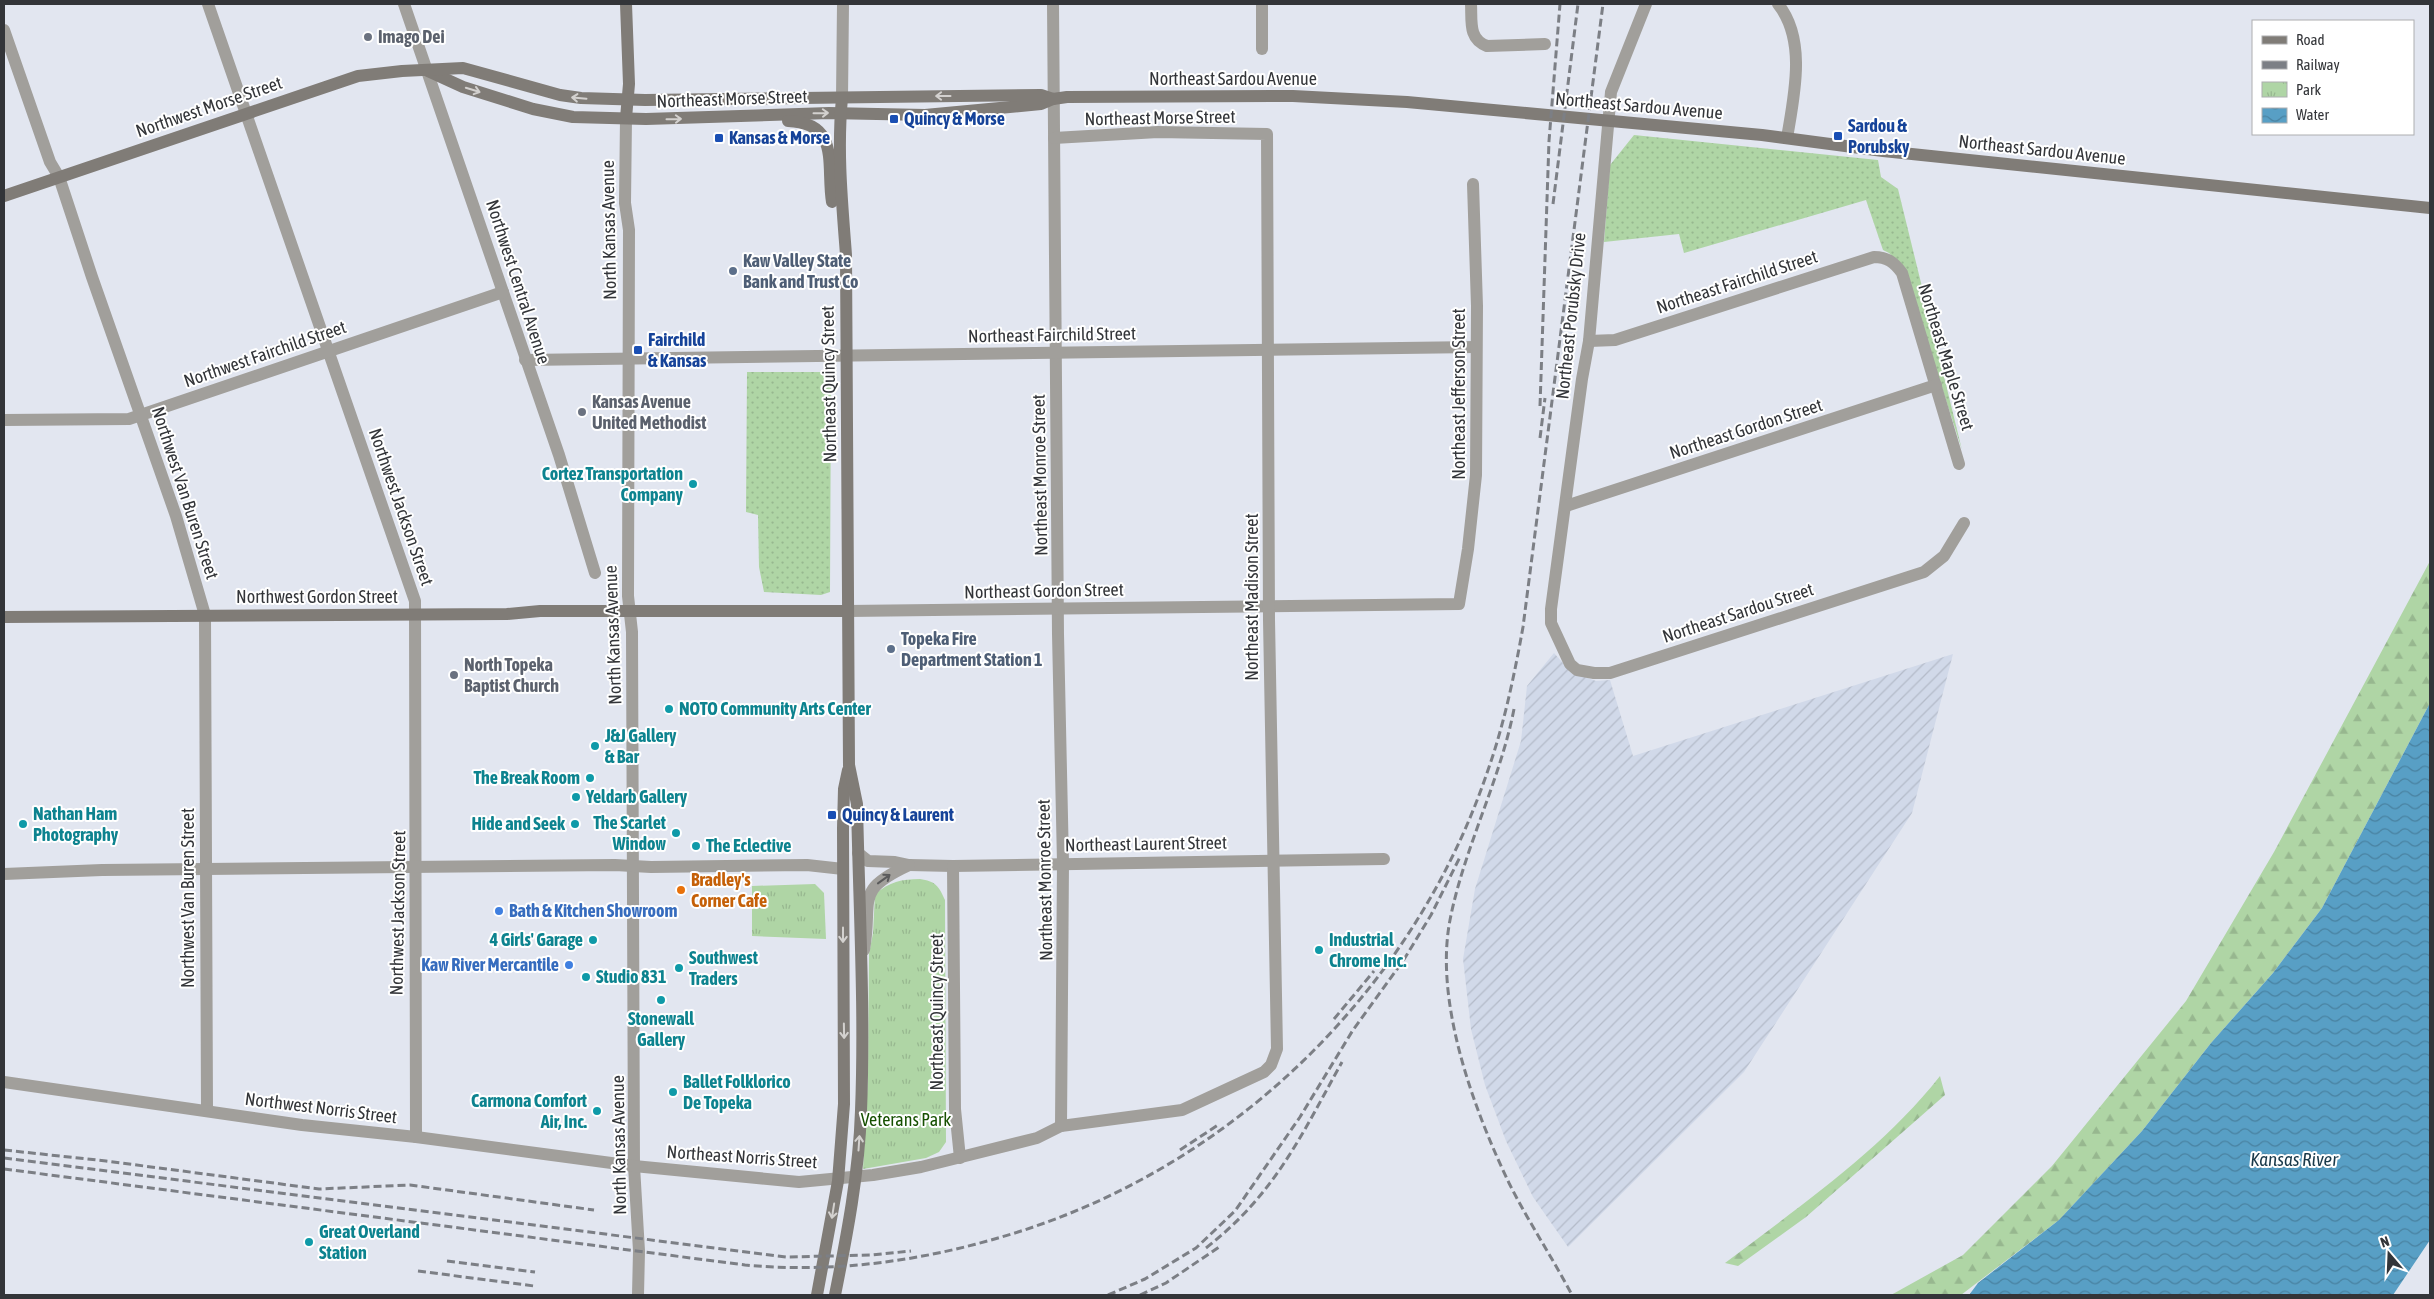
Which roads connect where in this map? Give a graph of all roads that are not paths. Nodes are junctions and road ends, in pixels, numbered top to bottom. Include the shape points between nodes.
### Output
1 (208, 4) edge
2 (404, 4) edge
3 (626, 4) edge
4 (843, 4) edge
5 (1053, 4) edge
6 (1262, 4) edge
7 (1471, 4) edge
8 (1646, 4) edge
9 (1778, 4) edge
10 (4, 30) edge
11 (1545, 44) dead end
12 (1262, 49) dead end
13 (428, 71) junction
14 (842, 98) junction
15 (628, 99) junction
16 (1053, 99) junction
17 (246, 114) junction
18 (840, 114) junction
19 (626, 118) junction
20 (737, 118) junction
21 (1267, 134) joint
22 (1054, 138) junction
23 (1787, 138) junction
24 (59, 177) junction
25 (1473, 184) dead end
26 (4, 196) edge
27 (2430, 208) edge
28 (844, 232) junction
29 (1893, 262) joint
30 (504, 292) junction
31 (1589, 341) junction
32 (1476, 347) junction
33 (1268, 350) junction
34 (328, 351) junction
35 (1056, 352) junction
36 (847, 355) junction
37 (628, 358) junction
38 (525, 360) junction
39 (1936, 386) junction
40 (141, 415) junction
41 (4, 420) edge
42 (1960, 464) dead end
43 (1566, 506) junction
44 (1964, 523) dead end
45 (595, 573) dead end
46 (1458, 604) joint
47 (1270, 606) junction
48 (1058, 607) junction
49 (629, 610) junction
50 (848, 611) junction
51 (414, 614) junction
52 (205, 615) junction
53 (4, 617) edge
54 (1556, 636) joint
55 (849, 765) junction
56 (858, 854) junction
57 (1384, 859) dead end
58 (1273, 860) junction
59 (1063, 863) junction
60 (909, 865) junction
61 (634, 866) junction
62 (953, 866) junction
63 (417, 869) junction
64 (843, 869) junction
65 (205, 871) junction
66 (4, 874) edge
67 (861, 978) junction
68 (1274, 1058) joint
69 (4, 1082) edge
70 (206, 1110) junction
71 (1061, 1126) junction
72 (416, 1137) junction
73 (960, 1158) junction
74 (634, 1166) junction
75 (638, 1295) edge
76 (817, 1295) edge
77 (835, 1295) edge

1 - 17 street, Northwest Jackson Street
2 - 13 street, Northwest Central Avenue
3 - 15 main road, North Kansas Avenue
4 - 14 street, Northeast Quincy Street
5 - 16 street, Northeast Monroe Street
6 - 12 street
7 - 11 street via 1472,33 1480,43 1486,46
8 - 31 street, Northeast Porubsky Drive via 1612,92
9 - 23 street via 1789,20 1795,44
10 - 24 street, Northwest Van Buren Street via 50,162
15 -> 13 main road, Northwest Morse Street via 560,95 463,68
13 - 17 main road, Northwest Morse Street via 358,76
13 -> 19 main road, Northwest Morse Street via 463,87 542,111 573,117
13 - 30 street, Northwest Central Avenue
14 - 15 main road, Northeast Morse Street
16 -> 14 main road, Northeast Sardou Avenue via 1041,95
14 - 18 main road, Northeast Quincy Street
15 - 19 main road, North Kansas Avenue
16 - 18 main road via 1041,104 949,114
16 - 22 street, Northeast Monroe Street
16 - 23 main road, Northeast Sardou Avenue via 1128,96 1360,98
17 - 24 main road, Northwest Morse Street
17 - 34 street, Northwest Jackson Street
20 -> 18 main road, Northeast Morse Street via 765,114
18 - 28 main road, Northeast Quincy Street
19 -> 20 main road, Northeast Morse Street
19 - 37 street, North Kansas Avenue
20 - 28 main road via 805,122 819,130 830,155 832,201
21 - 22 street, Northeast Morse Street via 1158,132
21 - 33 street, Northeast Madison Street
22 - 35 street, Northeast Monroe Street
23 - 27 main road, Northeast Sardou Avenue via 1883,151
24 - 26 main road, Northwest Morse Street
24 - 40 street, Northwest Van Buren Street
25 - 32 street, Northeast Jefferson Street
28 - 36 main road, Northeast Quincy Street
29 - 31 street, Northeast Fairchild Street via 1874,257 1615,340
29 - 39 street, Northeast Maple Street via 1902,273
30 - 34 street, Northwest Fairchild Street
30 - 38 street, Northwest Central Avenue
31 - 43 street, Northeast Porubsky Drive
32 - 33 street, Northeast Fairchild Street
32 - 46 street, Northeast Jefferson Street via 1475,491
33 - 35 street, Northeast Fairchild Street
33 - 47 street, Northeast Madison Street
34 - 40 street, Northwest Fairchild Street
34 - 51 street, Northwest Jackson Street via 415,601
35 - 36 street, Northeast Fairchild Street
35 - 48 street, Northeast Monroe Street
36 - 37 street, Northeast Fairchild Street
36 - 50 main road, Northeast Quincy Street
37 - 38 street
37 - 49 street, North Kansas Avenue
38 - 45 street, Northwest Central Avenue via 559,455
39 - 42 street, Northeast Maple Street
39 - 43 street, Northeast Gordon Street
40 - 41 street, Northwest Fairchild Street via 117,420
40 - 52 street, Northwest Van Buren Street via 176,516
43 - 54 street, Northeast Porubsky Drive via 1551,609 1551,623
44 - 54 street, Northeast Sardou Street via 1944,556 1924,572 1610,672 1577,670 1570,664
46 - 47 street, Northeast Gordon Street
47 - 48 street, Northeast Gordon Street
47 - 58 street, Northeast Madison Street
48 - 50 street, Northeast Gordon Street
48 - 59 street, Northeast Monroe Street
49 - 50 main road, Northeast Gordon Street
49 - 51 main road, Northwest Gordon Street
49 - 61 street, North Kansas Avenue via 632,632
50 - 55 main road, Northeast Quincy Street
51 - 52 main road, Northwest Gordon Street
51 - 63 street, Northwest Jackson Street
52 - 53 main road, Northwest Gordon Street
52 - 65 street, Northwest Van Buren Street
55 - 56 main road, Northeast Quincy Street via 857,804
55 - 64 main road, Northeast Quincy Street via 844,789
56 - 60 street, Northeast Laurent Street via 868,860
56 - 67 main road, Northeast Quincy Street
57 - 58 street, Northeast Laurent Street
58 - 59 street, Northeast Laurent Street
58 - 68 street, Northeast Madison Street via 1277,1049
59 - 62 street, Northeast Laurent Street
59 - 71 street, Northeast Monroe Street
60 - 62 street, Northeast Laurent Street
67 -> 60 street, Northeast Laurent Street via 870,891 880,880
61 - 63 street
61 - 64 street via 807,865
61 - 74 street, North Kansas Avenue
62 - 73 street, Northeast Quincy Street via 955,1110
63 - 65 street
63 - 72 street, Northwest Jackson Street via 414,882
64 -> 76 main road, Northeast Quincy Street via 845,1064 842,1142 832,1219
65 - 66 street via 102,870
65 - 70 street, Northwest Van Buren Street
77 -> 67 main road via 859,1152
68 - 71 street, Northeast Norris Street via 1264,1072 1182,1110
69 - 70 street, Northwest Norris Street
70 - 72 street, Northwest Norris Street via 302,1125
71 - 73 street, Northeast Norris Street via 1037,1138
72 - 74 street, Northwest Norris Street
73 - 74 street, Northeast Norris Street via 873,1175 799,1182
74 - 75 street, North Kansas Avenue via 640,1251

